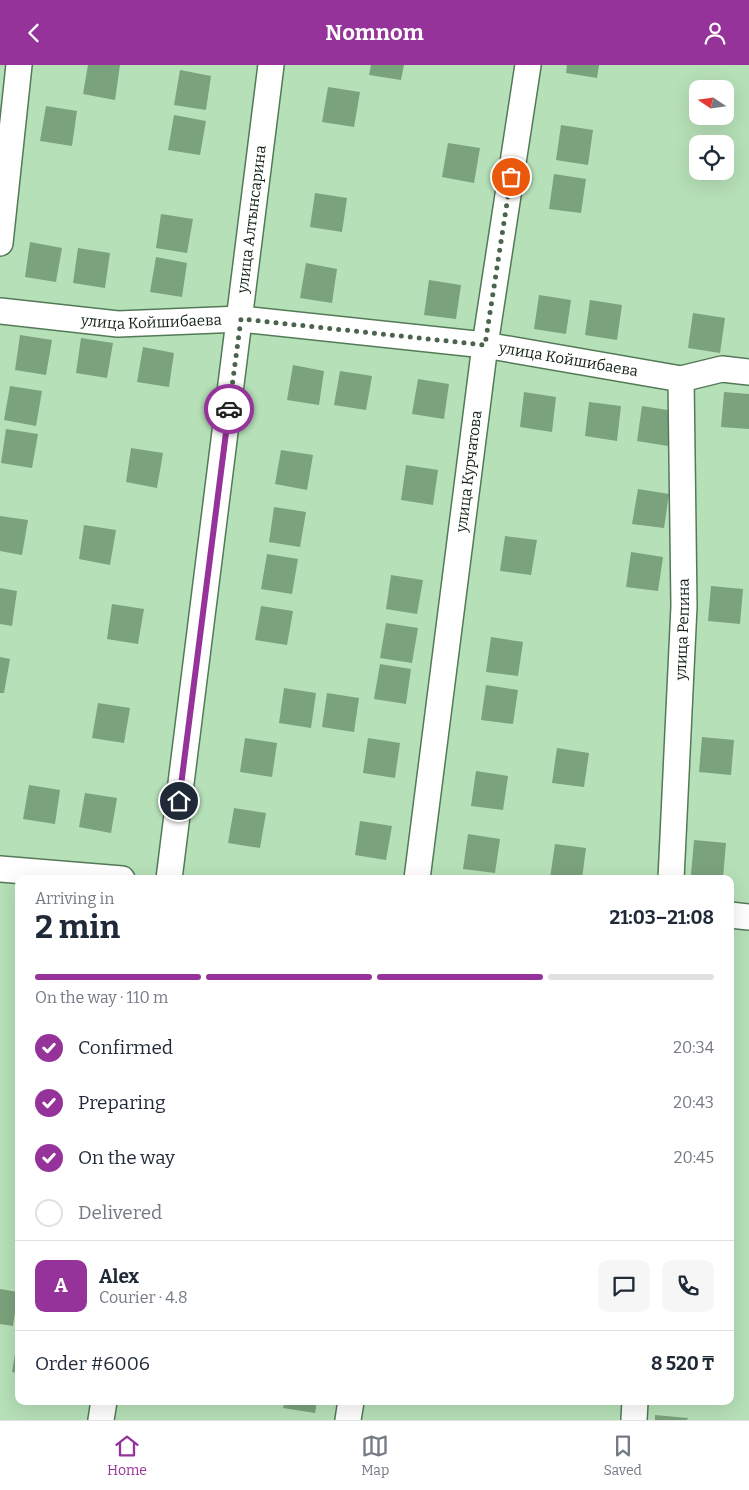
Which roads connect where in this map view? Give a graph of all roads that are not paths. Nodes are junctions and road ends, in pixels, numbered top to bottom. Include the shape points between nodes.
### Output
1 (19, 65) edge
2 (271, 65) edge
3 (528, 65) edge
4 (0, 243) edge
5 (0, 311) edge
6 (241, 319) junction
7 (485, 345) junction
8 (749, 372) edge
9 (681, 379) junction
10 (0, 869) edge
11 (73, 875) edge
12 (170, 875) edge
13 (418, 875) edge
14 (671, 875) edge
15 (734, 915) edge
16 (749, 917) edge
17 (103, 1405) edge
18 (350, 1405) edge
19 (635, 1405) edge
20 (101, 1420) edge
21 (348, 1420) edge
22 (634, 1420) edge

1 - 4 street
2 - 6 street, улица Алтынсарина
3 - 7 street, улица Курчатова
5 - 6 street, улица Койшибаева via 118,324
6 - 7 street, улица Койшибаева
6 - 12 street, улица Алтынсарина
7 - 9 street, улица Койшибаева
7 - 13 street, улица Курчатова
8 - 9 street, улица Койшибаева via 722,369
9 - 14 street, улица Репина via 684,606
10 - 11 street
15 - 16 street
17 - 20 street
18 - 21 street
19 - 22 street

